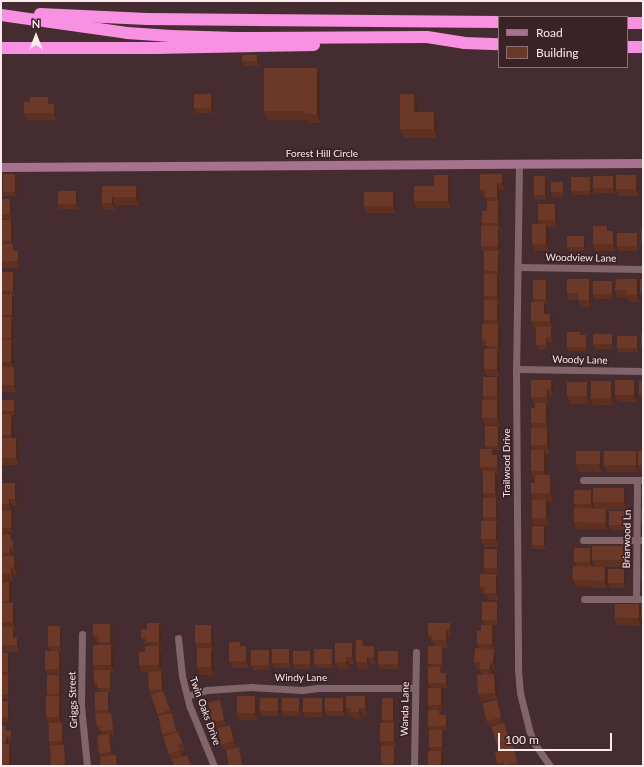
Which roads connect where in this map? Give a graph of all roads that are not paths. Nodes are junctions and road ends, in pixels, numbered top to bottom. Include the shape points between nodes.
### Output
1 (1, 14) edge
2 (498, 22) edge
3 (628, 22) edge
4 (643, 23) edge
5 (464, 43) junction
6 (498, 44) edge
7 (628, 47) edge
8 (643, 47) edge
9 (1, 48) edge
10 (643, 163) edge
11 (519, 164) junction
12 (1, 167) edge
13 (519, 267) junction
14 (643, 269) edge
15 (516, 369) junction
16 (643, 371) edge
17 (583, 480) dead end
18 (640, 480) edge
19 (583, 540) dead end
20 (640, 540) edge
21 (584, 599) dead end
22 (640, 599) edge
23 (82, 634) dead end
24 (178, 638) dead end
25 (416, 652) dead end
26 (415, 688) junction
27 (187, 696) junction
28 (542, 757) junction
29 (87, 766) edge
30 (214, 766) edge
31 (414, 766) edge
32 (544, 766) edge
33 (550, 766) edge

1 - 2 highway via 64,14 147,19
1 - 5 highway via 127,33 171,36 427,37
3 - 4 highway
5 - 6 highway
5 - 9 highway
7 - 8 highway
10 - 11 street, Forest Hill Circle
11 - 12 street, Forest Hill Circle
11 - 13 street, Trailwood Drive
13 - 14 street, Woodview Lane
13 - 15 street, Trailwood Drive
15 - 16 street, Woody Lane
15 - 28 street, Trailwood Drive via 518,670 520,693 529,730
17 - 18 street
18 - 20 street, Briarwood Ln
19 - 20 street
20 - 22 street, Briarwood Ln
21 - 22 street
23 - 29 street, Griggs Street via 81,706
24 - 27 street, Twin Oaks Drive
25 - 26 street, Wanda Lane
26 - 27 street, Windy Lane via 302,690 251,686 207,690
26 - 31 street, Wanda Lane
27 - 30 street, Twin Oaks Drive
28 - 32 street, Trailwood Drive
28 - 33 street, Trailwood Drive

